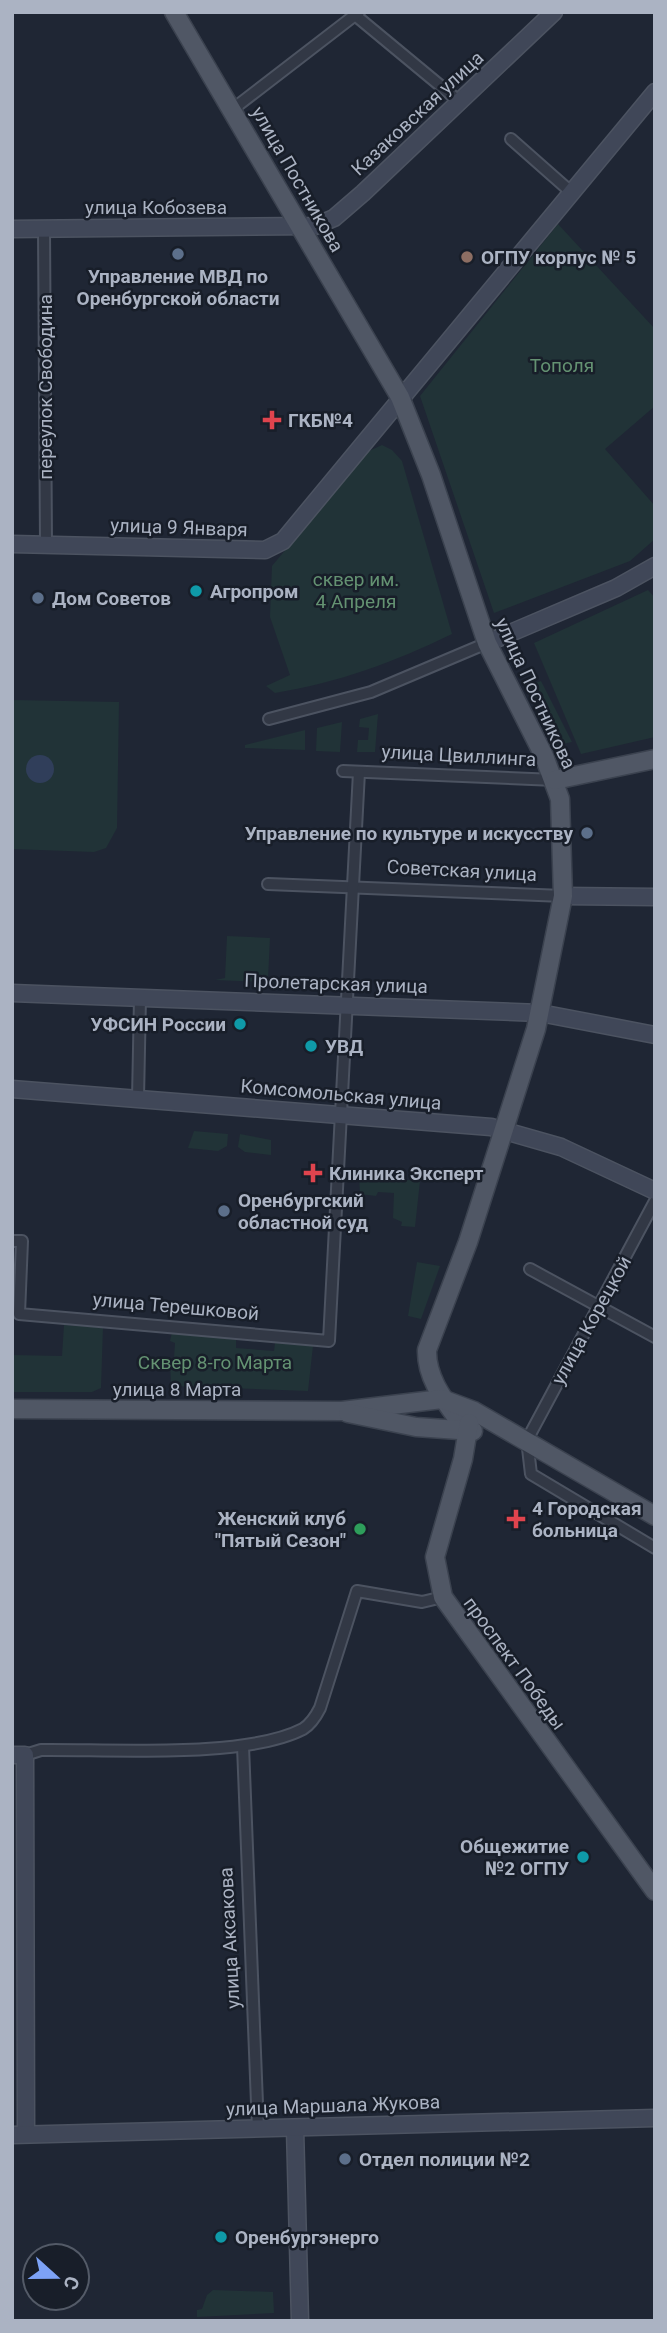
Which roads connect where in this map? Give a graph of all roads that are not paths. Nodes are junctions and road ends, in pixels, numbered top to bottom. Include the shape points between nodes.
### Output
1 (174, 12) edge
2 (554, 12) edge
3 (357, 14) edge
4 (655, 92) edge
5 (460, 102) junction
6 (233, 109) junction
7 (511, 139) dead end
8 (571, 192) junction
9 (300, 227) junction
10 (12, 229) edge
11 (44, 229) junction
12 (400, 397) junction
13 (12, 544) edge
14 (46, 545) junction
15 (655, 566) edge
16 (486, 643) junction
17 (269, 719) dead end
18 (655, 759) edge
19 (343, 771) dead end
20 (359, 772) junction
21 (555, 780) junction
22 (268, 884) dead end
23 (352, 887) junction
24 (563, 896) junction
25 (655, 897) edge
26 (12, 993) edge
27 (140, 998) junction
28 (348, 1004) junction
29 (540, 1013) junction
30 (655, 1035) edge
31 (12, 1089) edge
32 (138, 1099) junction
33 (342, 1116) junction
34 (503, 1129) junction
35 (655, 1191) edge
36 (655, 1201) edge
37 (12, 1241) edge
38 (530, 1269) dead end
39 (597, 1305) junction
40 (655, 1337) edge
41 (442, 1399) junction
42 (12, 1409) edge
43 (474, 1410) junction
44 (342, 1411) junction
45 (503, 1427) junction
46 (467, 1432) junction
47 (527, 1440) junction
48 (655, 1516) edge
49 (655, 1548) edge
50 (443, 1597) junction
51 (243, 1746) junction
52 (19, 1755) edge
53 (655, 1891) edge
54 (655, 2118) edge
55 (295, 2128) junction
56 (258, 2129) junction
57 (19, 2134) edge
58 (300, 2321) edge

1 - 6 main road, улица Постникова
2 - 5 main road, Казаковская улица
3 - 5 street
3 - 6 street
4 - 8 main road, улица 9 Января
5 - 9 main road, Казаковская улица via 334,218
6 - 9 main road, улица Постникова
7 - 8 street
8 - 12 main road, улица 9 Января
9 - 11 main road, улица Кобозева
9 - 12 main road, улица Постникова
10 - 11 main road, улица Кобозева
11 - 14 street, переулок Свободина
12 - 14 main road, улица 9 Января via 283,541 265,550
12 - 16 main road, улица Постникова via 431,475
13 - 14 main road, улица 9 Января
15 - 16 main road
16 - 17 street via 371,692
16 - 21 main road, улица Постникова
18 - 21 main road, улица Цвиллинга
19 - 20 street, улица Цвиллинга
20 - 21 street, улица Цвиллинга
20 - 23 street
21 - 24 main road, улица Постникова via 562,826
22 - 23 street, Советская улица
23 - 24 street, Советская улица
23 - 28 street
24 - 25 main road, Советская улица
24 - 29 main road, улица Постникова
26 - 27 main road, Пролетарская улица
27 - 28 main road, Пролетарская улица
27 - 32 street
28 - 29 main road, Пролетарская улица
28 - 33 street
29 - 30 main road, Пролетарская улица
29 - 34 main road, улица Постникова
31 - 32 main road, Комсомольская улица
32 - 33 main road, Комсомольская улица
33 - 34 main road, Комсомольская улица
33 - 37 street, улица Терешковой via 329,1341 19,1314 22,1241
34 - 35 main road, Комсомольская улица via 561,1147
34 - 41 main road, улица Постникова via 468,1242 427,1350
36 - 39 street, улица Корецкой
38 - 39 street
39 - 40 street
39 - 47 street, улица Корецкой
41 - 43 main road
41 - 44 main road, улица 8 Марта
41 - 46 main road
42 - 44 main road, улица 8 Марта
43 - 45 main road
43 - 46 main road, проспект Победы
44 - 46 main road, улица 8 Марта via 416,1427
45 - 46 main road
45 - 47 main road
46 - 50 main road, проспект Победы via 435,1557
47 - 48 main road
47 - 49 street via 531,1474
50 - 51 street via 422,1602 357,1591 316,1716 299,1731
50 - 53 main road, проспект Победы
51 - 52 street via 41,1750
51 - 56 street, улица Аксакова
52 - 57 main road
54 - 55 main road, улица Маршала Жукова
55 - 56 main road, улица Маршала Жукова
55 - 58 main road
56 - 57 main road, улица Маршала Жукова

